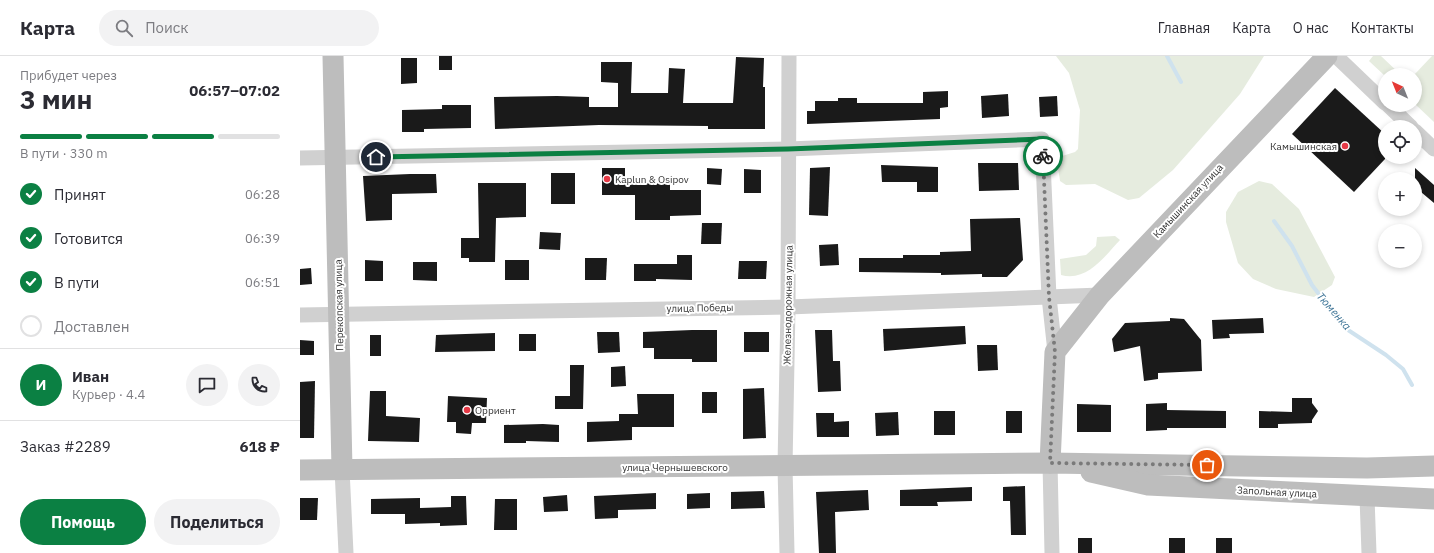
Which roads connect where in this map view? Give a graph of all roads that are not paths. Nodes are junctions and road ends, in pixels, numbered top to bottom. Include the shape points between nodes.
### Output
1 (333, 56) edge
2 (789, 56) edge
3 (1327, 56) edge
4 (1336, 56) edge
5 (1378, 96) edge
6 (1395, 112) edge
7 (1404, 120) edge
8 (1422, 138) edge
9 (788, 149) junction
10 (1434, 149) edge
11 (300, 158) edge
12 (336, 158) junction
13 (1100, 295) junction
14 (1049, 297) junction
15 (788, 307) junction
16 (300, 315) edge
17 (339, 315) junction
18 (1055, 352) junction
19 (1050, 463) junction
20 (785, 466) junction
21 (1434, 466) edge
22 (342, 469) junction
23 (300, 470) edge
24 (1367, 497) junction
25 (1434, 499) edge
26 (346, 553) edge
27 (787, 553) edge
28 (1052, 553) edge
29 (1369, 553) edge

1 - 12 street, Перекопская улица
2 - 9 street, Железнодорожная улица
3 - 13 street, Камышинская улица
4 - 5 street
6 - 7 street
8 - 10 street
9 - 12 street
9 - 14 street via 1042,139
9 - 15 street, Железнодорожная улица
11 - 12 street
12 - 17 street, Перекопская улица
13 - 14 street, улица Победы
13 - 18 street, Камышинская улица
14 - 15 street, улица Победы
14 - 18 street
15 - 17 street, улица Победы
15 - 20 street, Железнодорожная улица
16 - 17 street, улица Победы
17 - 22 street, Перекопская улица
18 - 19 street
19 - 20 street, улица Чернышевского
19 - 21 street via 1367,468
19 - 24 street, Запольная улица via 1148,485
19 - 28 street
20 - 22 street, улица Чернышевского
20 - 27 street, Железнодорожная улица
22 - 23 street, улица Чернышевского
22 - 26 street, Перекопская улица
24 - 25 street, Запольная улица
24 - 29 street

